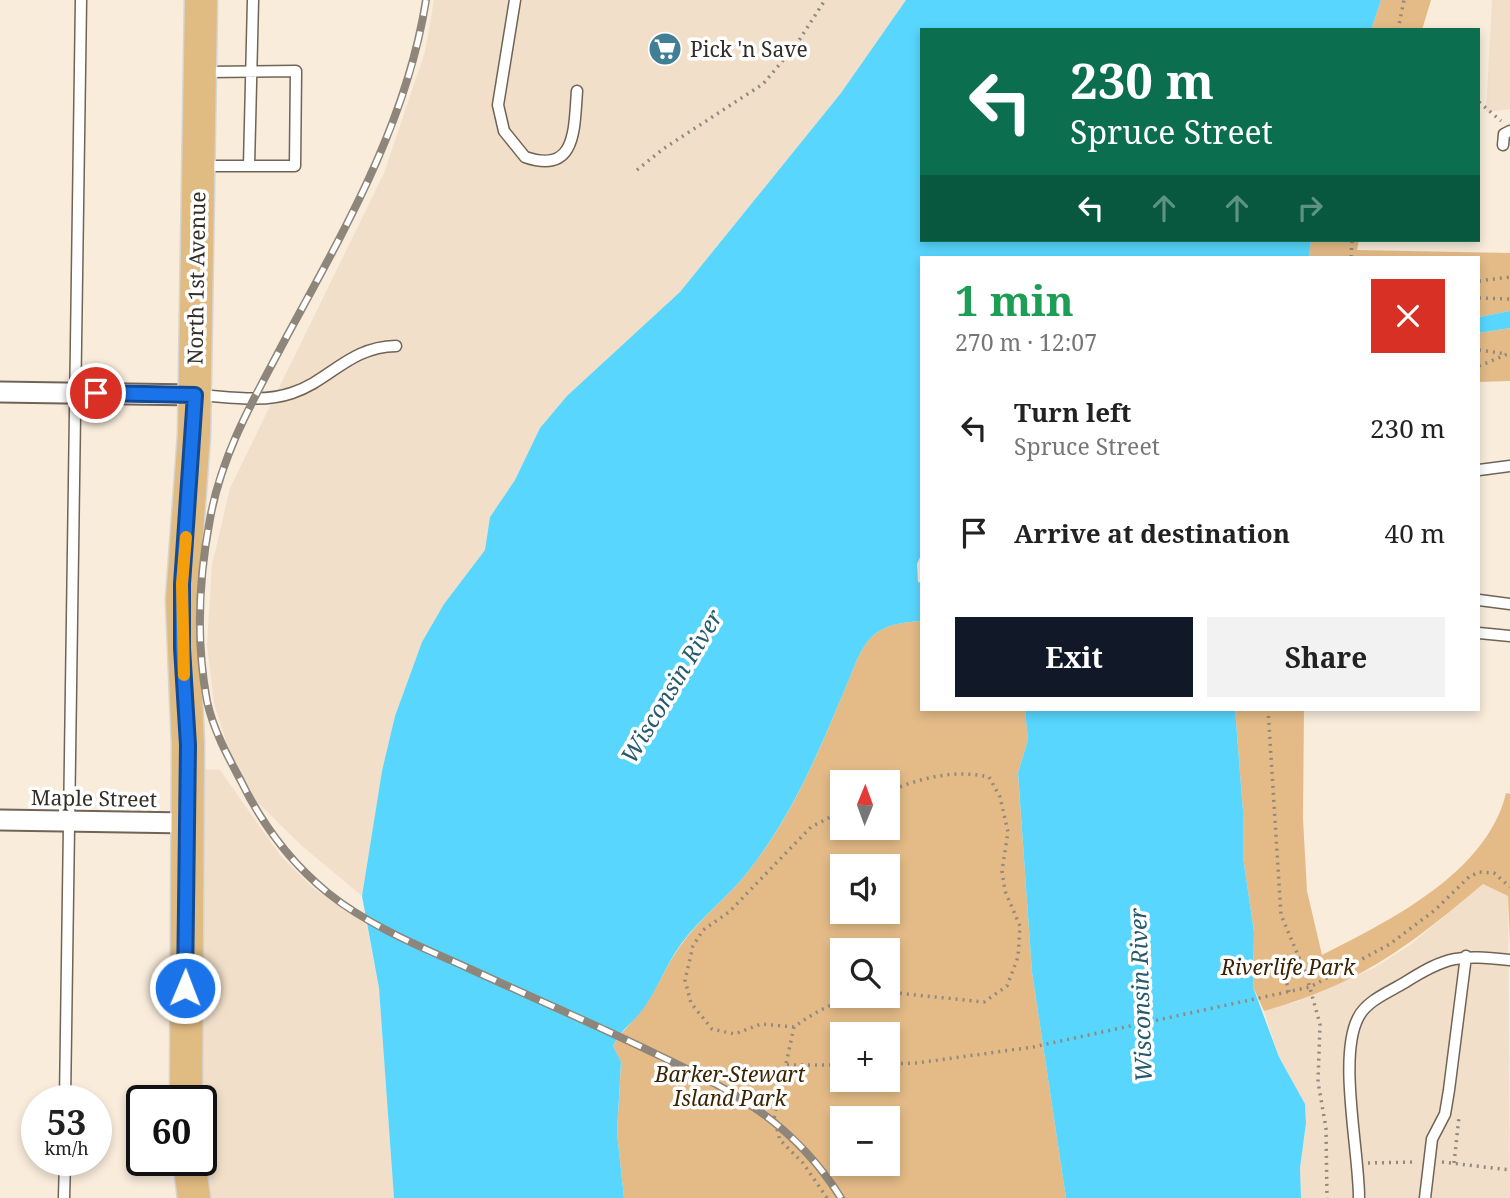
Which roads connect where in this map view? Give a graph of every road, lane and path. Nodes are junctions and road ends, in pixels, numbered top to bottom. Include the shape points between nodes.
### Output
1 (81, 0) edge
2 (201, 0) edge
3 (253, 0) edge
4 (515, 0) edge
5 (825, 0) edge
6 (1404, 0) edge
7 (1398, 28) edge
8 (251, 71) junction
9 (200, 72) junction
10 (577, 91) dead end
11 (1480, 103) edge
12 (1508, 132) edge
13 (1503, 145) dead end
14 (198, 166) junction
15 (250, 166) junction
16 (637, 170) dead end
17 (1510, 277) edge
18 (1480, 281) edge
19 (1480, 298) edge
20 (1510, 299) edge
21 (396, 346) dead end
22 (1480, 350) edge
23 (1508, 354) edge
24 (1480, 366) edge
25 (0, 392) edge
26 (73, 393) junction
27 (195, 395) junction
28 (1510, 466) edge
29 (1480, 470) edge
30 (1480, 600) edge
31 (1510, 604) edge
32 (1480, 633) edge
33 (1510, 636) edge
34 (1268, 711) edge
35 (900, 788) edge
36 (830, 817) edge
37 (0, 820) edge
38 (69, 821) junction
39 (188, 823) junction
40 (1510, 887) edge
41 (1466, 956) junction
42 (1510, 960) edge
43 (1301, 964) junction
44 (1310, 987) junction
45 (1289, 992) junction
46 (900, 993) edge
47 (830, 1007) edge
48 (794, 1027) junction
49 (900, 1064) edge
50 (787, 1065) junction
51 (830, 1065) edge
52 (65, 1085) edge
53 (186, 1085) edge
54 (1418, 1162) dead end
55 (1436, 1162) dead end
56 (1369, 1163) dead end
57 (1510, 1170) edge
58 (65, 1176) edge
59 (191, 1176) edge
60 (64, 1198) edge
61 (194, 1198) edge
62 (827, 1198) edge
63 (1327, 1198) edge
64 (1359, 1198) edge
65 (1425, 1198) edge

1 - 26 lane
2 - 9 main road, North 1st Avenue
3 - 8 lane
4 - 10 lane via 498,105 504,131 525,157 553,162 561,158 571,141
5 - 16 path via 804,35 763,84
6 - 7 path
8 - 9 lane
8 - 15 lane
8 - 15 lane via 296,71 295,166
9 - 14 main road, North 1st Avenue
11 - 12 path via 1497,114
12 - 13 lane
14 - 15 lane
14 - 27 main road, North 1st Avenue
17 - 18 path
19 - 20 path
21 - 27 lane via 379,346 343,361 295,392 275,398
22 - 23 path
23 - 24 path
25 - 26 street
26 - 27 street
26 - 38 lane
27 - 39 main road, North 1st Avenue via 182,592
28 - 29 lane
30 - 31 lane
32 - 33 lane
34 - 43 path via 1280,907
35 - 46 path via 942,775 968,772 989,777 1000,797 1008,832 1002,871 1005,891 1020,926 1017,957 1007,986 984,1002
36 - 48 path via 811,827 729,912 704,930 693,946 685,980 691,1003 712,1029 735,1034 761,1024
37 - 38 street, Maple Street
38 - 39 street, Maple Street
38 - 52 lane
39 - 53 main road, North 1st Avenue
40 - 44 path via 1494,873 1474,874 1390,944
41 - 42 lane
41 - 64 lane via 1436,963 1367,1006 1357,1018 1350,1089
41 - 65 lane via 1445,1114 1432,1139
43 - 44 path
43 - 45 path via 1291,968 1286,980
44 - 45 path
44 - 63 path via 1320,1030 1318,1082 1326,1128
45 - 49 path via 1032,1047
47 - 48 path
48 - 50 path
50 - 51 path
50 - 62 path via 774,1119 780,1140
54 - 56 path
55 - 57 path
58 - 60 lane
59 - 61 main road

